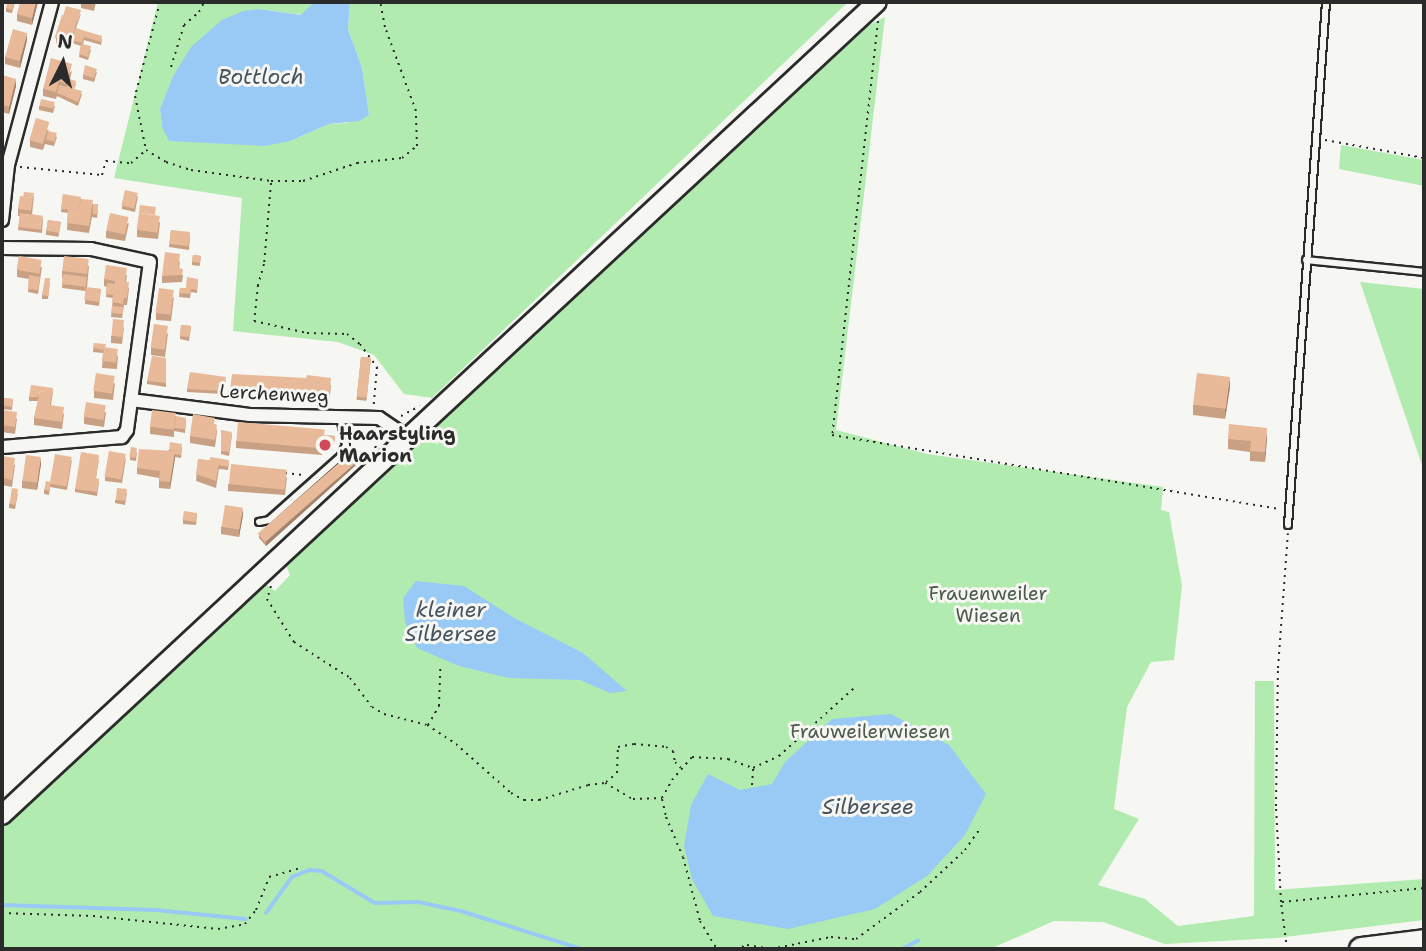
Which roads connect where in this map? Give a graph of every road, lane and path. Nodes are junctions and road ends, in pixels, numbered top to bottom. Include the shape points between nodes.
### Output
1 (52, 2) edge
2 (160, 2) edge
3 (204, 2) edge
4 (380, 2) edge
5 (1326, 2) edge
6 (878, 8) edge
7 (171, 67) dead end
8 (1317, 139) junction
9 (146, 150) junction
10 (1424, 158) edge
11 (8, 165) junction
12 (271, 181) junction
13 (2, 220) edge
14 (2, 248) edge
15 (1306, 260) junction
16 (1424, 272) edge
17 (131, 400) junction
18 (340, 417) junction
19 (379, 418) junction
20 (409, 438) junction
21 (2, 447) edge
22 (282, 472) edge
23 (318, 478) junction
24 (1290, 511) junction
25 (259, 522) dead end
26 (1288, 525) joint
27 (273, 581) dead end
28 (440, 668) dead end
29 (854, 688) dead end
30 (427, 725) junction
31 (682, 768) junction
32 (753, 768) junction
33 (605, 783) junction
34 (752, 785) dead end
35 (662, 798) junction
36 (2, 815) edge
37 (981, 827) dead end
38 (303, 867) dead end
39 (1424, 888) edge
40 (1280, 902) junction
41 (2, 913) edge
42 (1424, 941) edge
43 (717, 949) edge
44 (735, 949) edge
45 (1287, 949) edge
46 (1362, 949) edge

1 - 11 street
2 - 9 path via 135,96
3 - 7 path via 184,25
4 - 12 path via 416,111 417,146 402,158 357,163 303,181
5 - 8 lane
6 - 20 main road
6 - 24 path via 832,435
8 - 10 path
8 - 15 lane
9 - 11 path via 131,163 106,161 102,175
9 - 12 path via 191,170
11 - 13 street
12 - 19 path via 254,321 307,332 347,334 360,344 377,367 374,406
14 - 17 street via 90,249 150,262
15 - 16 lane
15 - 24 lane
17 - 18 street, Lerchenweg via 249,415
17 - 21 street via 122,437
18 - 19 street, Lerchenweg
18 - 23 lane via 346,445
19 - 20 street
20 - 36 main road
22 - 23 path
23 - 25 lane via 269,520
24 - 26 lane
26 - 40 path via 1278,668
27 - 30 path via 267,599 294,642 350,678 372,707
28 - 30 path via 439,706
29 - 32 path via 779,756
30 - 33 path via 524,800
31 - 32 path via 692,757 728,759
31 - 33 path via 666,747 626,745 618,747 617,773
31 - 35 path
32 - 34 path
33 - 35 path via 633,799
35 - 43 path via 700,921
37 - 44 path via 965,850 920,892 856,939 831,937 771,949 747,945
38 - 41 path via 269,877 245,924 218,929 93,916
39 - 40 path
40 - 45 path
42 - 46 highway

